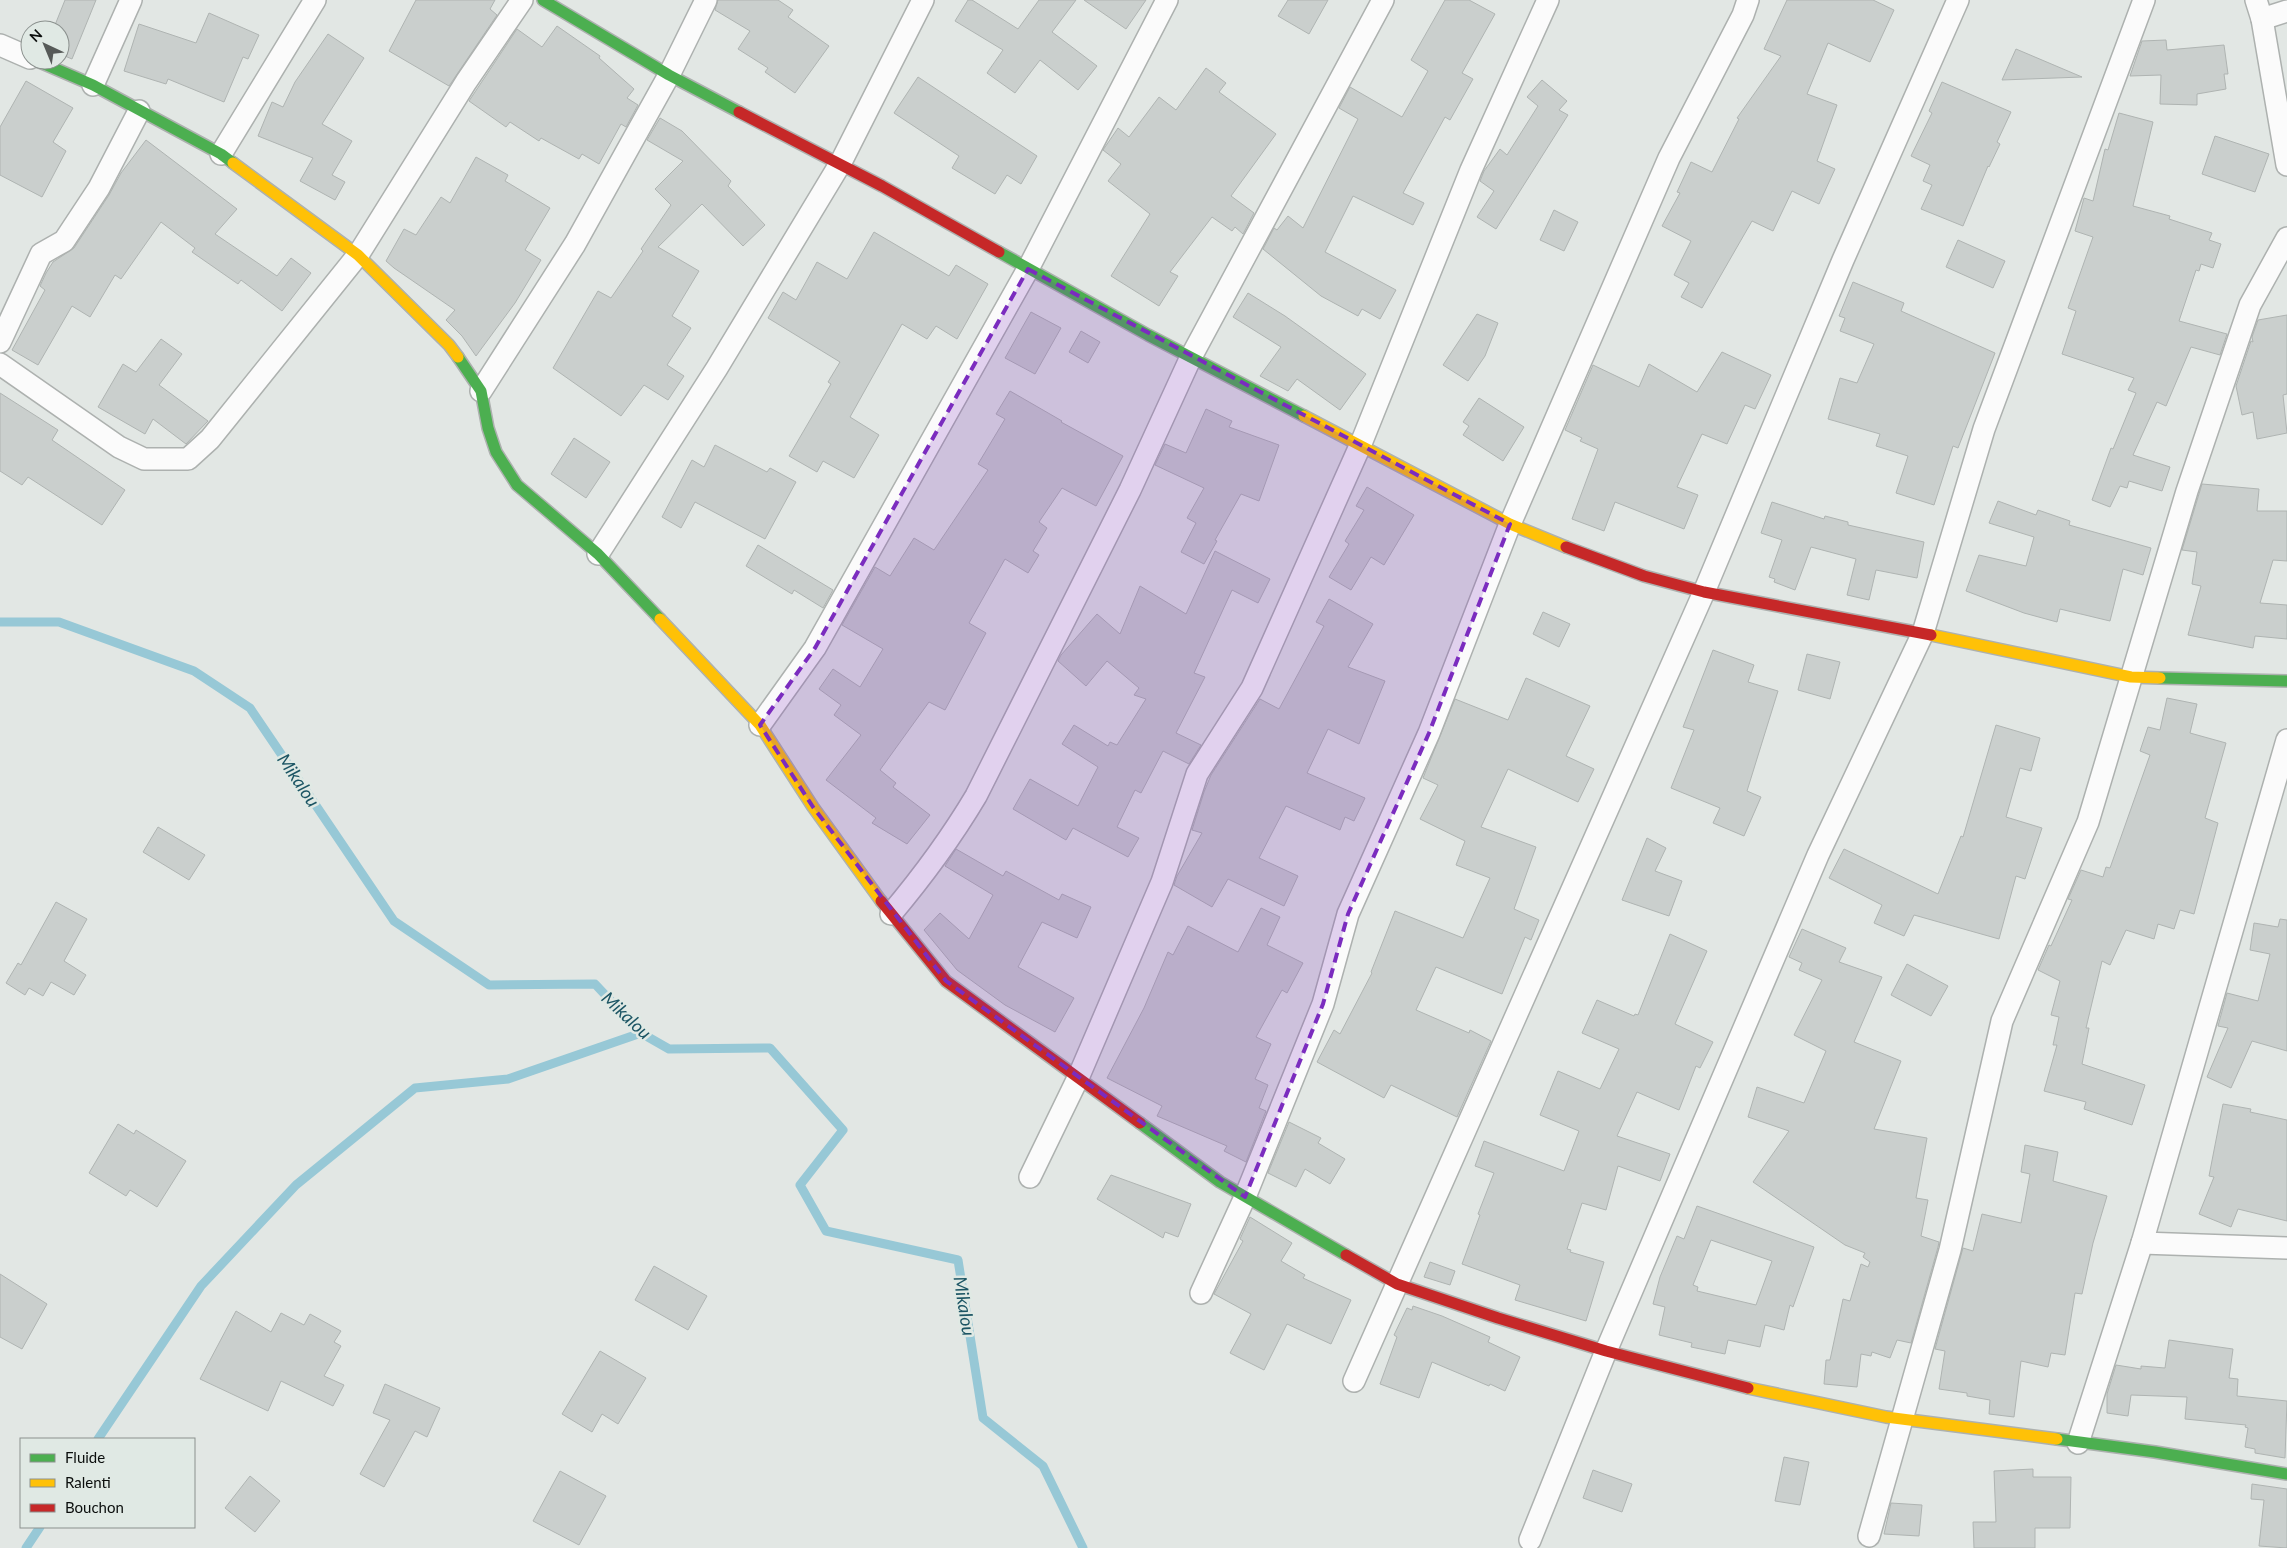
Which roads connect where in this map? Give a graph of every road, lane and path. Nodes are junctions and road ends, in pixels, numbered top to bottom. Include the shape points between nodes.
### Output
1 (131, 0) edge
2 (315, 0) edge
3 (522, 0) edge
4 (543, 0) edge
5 (706, 0) edge
6 (923, 0) edge
7 (1167, 0) edge
8 (1383, 0) edge
9 (1548, 0) edge
10 (1748, 0) edge
11 (1958, 0) edge
12 (2144, 0) edge
13 (2259, 10) edge
14 (2287, 11) edge
15 (0, 45) edge
16 (20, 54) edge
17 (58, 70) edge
18 (669, 74) junction
19 (93, 85) junction
20 (139, 110) junction
21 (222, 154) junction
22 (840, 164) junction
23 (2287, 165) edge
24 (2287, 238) edge
25 (358, 255) junction
26 (1028, 270) junction
27 (0, 342) edge
28 (1191, 357) junction
29 (0, 364) edge
30 (481, 391) junction
31 (1360, 446) junction
32 (1510, 524) junction
33 (598, 554) junction
34 (1704, 592) junction
35 (1922, 633) junction
36 (2131, 677) junction
37 (2287, 681) edge
38 (760, 725) junction
39 (2287, 740) edge
40 (2282, 779) edge
41 (891, 914) junction
42 (1078, 1078) junction
43 (1030, 1177) dead end
44 (1245, 1197) junction
45 (2142, 1243) junction
46 (2287, 1248) edge
47 (1397, 1284) junction
48 (1201, 1293) dead end
49 (1606, 1351) junction
50 (1354, 1382) dead end
51 (1901, 1419) junction
52 (2078, 1444) junction
53 (2287, 1474) edge
54 (1869, 1536) dead end
55 (1530, 1540) dead end

1 - 19 street
2 - 21 street
3 - 25 street via 466,82
4 - 18 street
5 - 18 street
6 - 22 street
7 - 26 street
8 - 28 street
9 - 31 street via 1471,170
10 - 32 street via 1669,158
11 - 34 street via 1851,242
12 - 35 street via 1984,429
13 - 14 street
13 - 23 street
15 - 16 street
17 - 19 street
18 - 22 street
18 - 30 street via 575,244
19 - 20 street
20 - 21 street
20 - 27 street via 99,188 64,241 41,254
21 - 25 street
22 - 26 street
22 - 33 street via 718,368
24 - 36 street via 2250,305 2187,491
25 - 29 street via 210,439 188,459 144,459 119,447
25 - 30 street via 449,345
26 - 28 street
26 - 38 street via 815,648
28 - 31 street
28 - 41 street via 1130,490 976,796 950,840
30 - 33 street via 496,452 517,485
31 - 32 street
31 - 42 street via 1252,688 1197,774 1162,882
32 - 34 street via 1636,573
32 - 44 street via 1429,734 1348,914 1323,1004
33 - 38 street
34 - 35 street
34 - 47 street
35 - 36 street
35 - 49 street via 1818,855
36 - 37 street
36 - 51 street via 2088,822 2002,1021 1950,1250
38 - 41 street via 813,807
39 - 40 street
40 - 45 street
41 - 42 street via 946,981
42 - 43 street
42 - 44 street via 1181,1155
44 - 47 street
44 - 48 street
45 - 46 street
45 - 52 street
47 - 49 street
47 - 50 street
49 - 51 street via 1724,1383
49 - 55 street
51 - 52 street
51 - 54 street
52 - 53 street via 2155,1452

